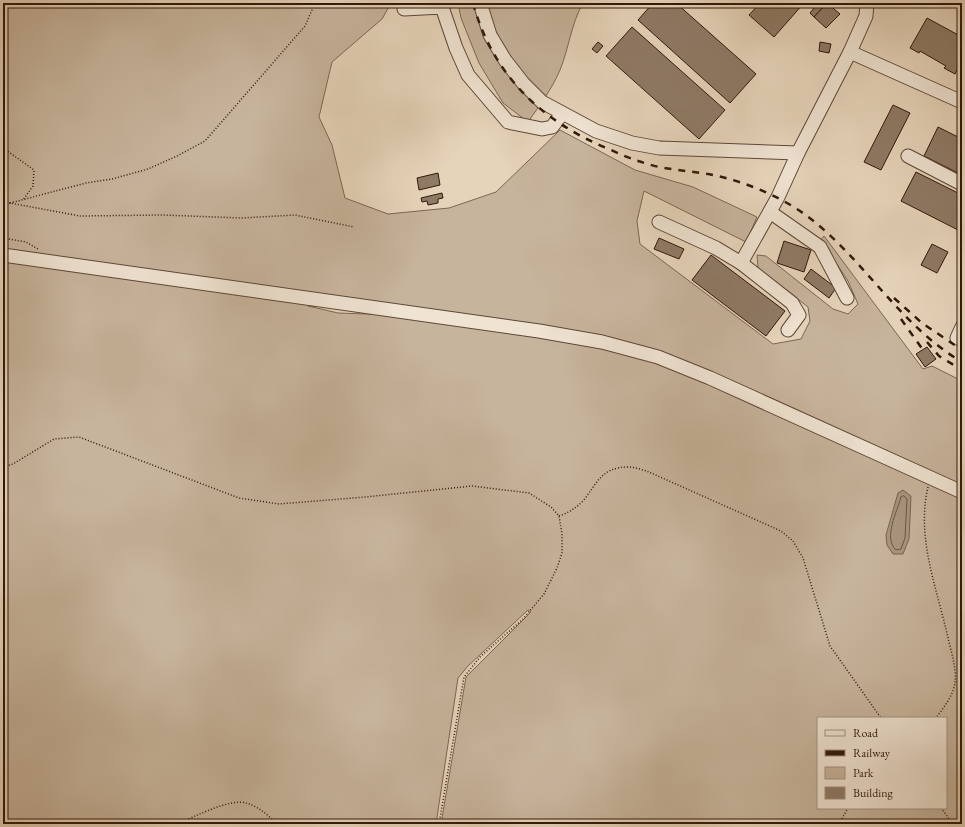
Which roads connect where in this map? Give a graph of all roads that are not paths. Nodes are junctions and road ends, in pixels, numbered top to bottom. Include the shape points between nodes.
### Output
1 (480, 3) edge
2 (867, 3) edge
3 (404, 10) dead end
4 (850, 52) junction
5 (962, 102) edge
6 (562, 114) junction
7 (798, 153) junction
8 (908, 156) dead end
9 (962, 184) edge
10 (770, 212) junction
11 (659, 222) dead end
12 (3, 255) edge
13 (742, 263) junction
14 (847, 298) dead end
15 (788, 330) dead end
16 (962, 492) edge

1 - 6 street via 490,35 505,60 542,102
2 - 4 street via 866,16
3 - 6 street via 442,7 468,75 508,122 542,130 552,127
4 - 5 street
4 - 7 street
6 - 7 street via 596,131 632,143 659,148
7 - 10 street
8 - 9 street
10 - 13 street
10 - 14 street via 820,247
11 - 13 street
12 - 16 street via 602,342 658,357 697,373
13 - 15 street via 792,304 799,315

